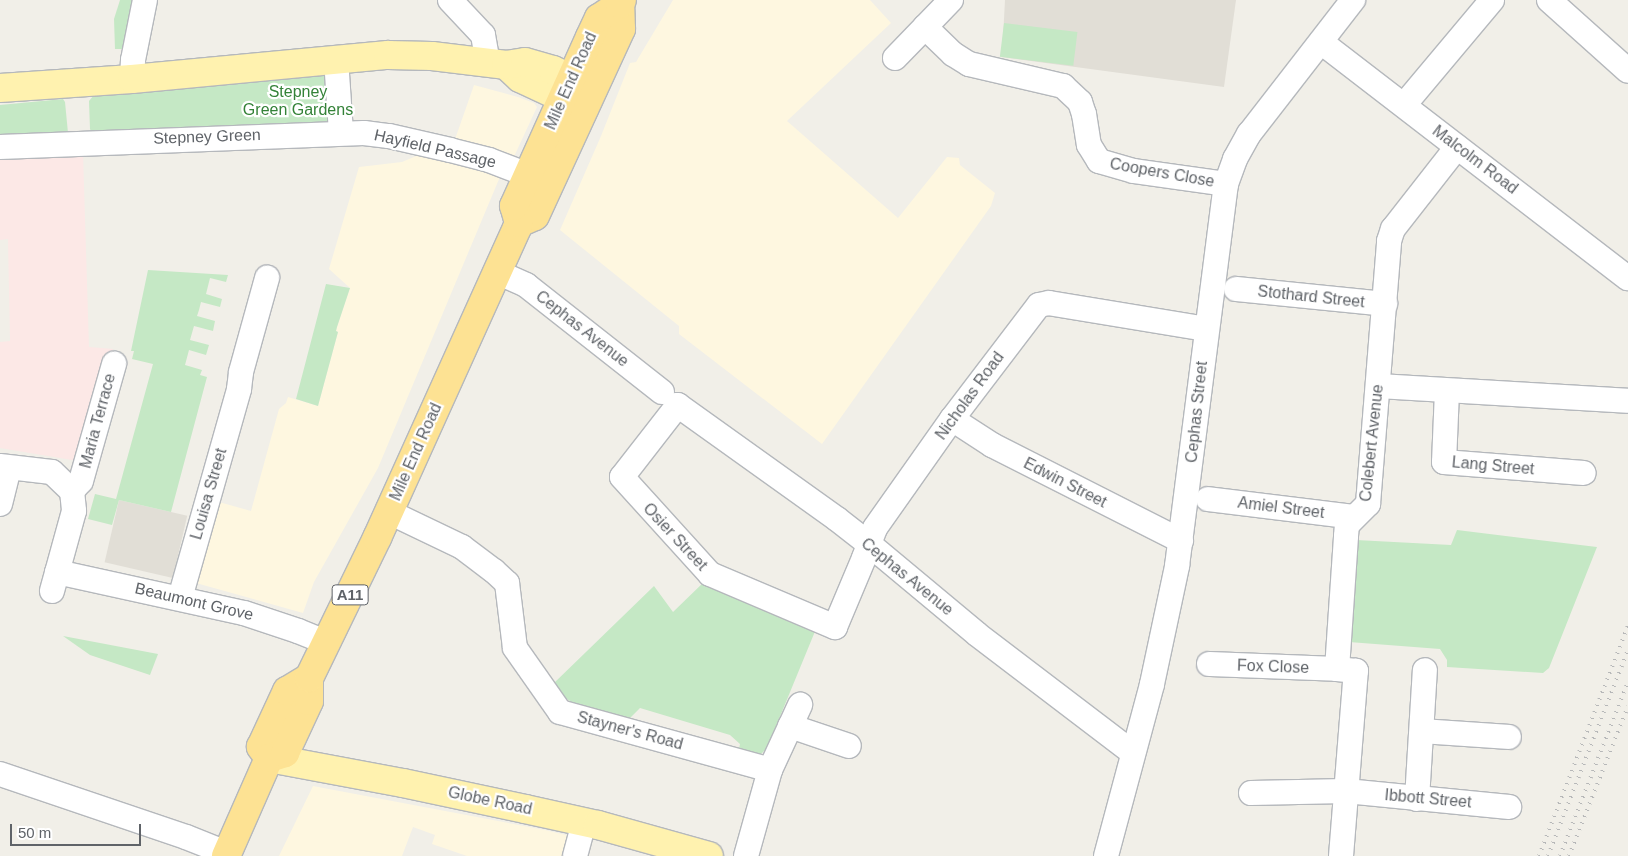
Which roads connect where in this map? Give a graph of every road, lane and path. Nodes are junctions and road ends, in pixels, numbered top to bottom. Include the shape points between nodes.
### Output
1 (145, 0) edge
2 (450, 0) edge
3 (951, 0) edge
4 (1352, 0) edge
5 (1492, 0) edge
6 (1549, 0) edge
7 (621, 2) edge
8 (925, 28) junction
9 (1321, 42) junction
10 (895, 58) dead end
11 (336, 59) junction
12 (497, 64) junction
13 (1628, 71) edge
14 (132, 79) junction
15 (0, 88) edge
16 (578, 94) junction
17 (1404, 105) junction
18 (341, 132) junction
19 (0, 147) edge
20 (1457, 147) junction
21 (528, 175) junction
22 (1226, 184) junction
23 (519, 223) junction
24 (497, 272) junction
25 (267, 278) dead end
26 (1628, 278) edge
27 (1236, 289) dead end
28 (1386, 304) junction
29 (1206, 329) junction
30 (114, 364) dead end
31 (1378, 386) junction
32 (1447, 391) junction
33 (670, 399) junction
34 (1628, 401) edge
35 (952, 419) junction
36 (4, 467) edge
37 (1584, 473) dead end
38 (72, 490) junction
39 (1208, 499) dead end
40 (0, 504) edge
41 (389, 512) junction
42 (1354, 517) junction
43 (1181, 541) junction
44 (869, 544) junction
45 (180, 598) junction
46 (822, 621) joint
47 (327, 643) junction
48 (1209, 664) dead end
49 (1337, 669) junction
50 (1425, 670) dead end
51 (800, 705) dead end
52 (790, 726) junction
53 (1422, 731) junction
54 (1509, 737) dead end
55 (849, 746) dead end
56 (1133, 754) junction
57 (268, 758) junction
58 (770, 770) junction
59 (0, 774) edge
60 (1346, 791) junction
61 (1251, 793) dead end
62 (1417, 799) junction
63 (1509, 807) dead end
64 (584, 822) junction
65 (223, 855) edge
66 (574, 856) edge
67 (709, 856) edge
68 (746, 856) edge
69 (1106, 856) edge
70 (1341, 856) edge

1 - 14 street
2 - 12 street via 483,35
3 - 8 street
4 - 9 street, Cephas Street
5 - 17 street
6 - 13 street
7 - 16 highway, Mile End Road / A11 via 621,29
8 - 10 street
8 - 22 street, Coopers Close via 969,64 1063,86 1080,102 1088,145 1099,161 1134,171
9 - 17 street, Malcolm Road
9 - 22 street, Cephas Street via 1249,134
11 - 12 main road via 432,56
11 - 14 main road
11 - 18 street
12 - 16 main road via 520,78
14 - 15 main road
16 - 21 highway, Mile End Road / A11
16 - 23 highway, Mile End Road / A11 via 535,216
17 - 20 street, Malcolm Road
18 - 19 street, Stepney Green
18 - 21 street, Hayfield Passage via 416,142 489,160
20 - 26 street, Malcolm Road
20 - 28 street, Colebert Avenue via 1393,229 1389,241
21 - 23 highway, Mile End Road / A11 via 514,206
22 - 29 street, Cephas Street
23 - 24 highway, Mile End Road / A11
24 - 33 street, Cephas Avenue via 526,285
24 - 41 highway, Mile End Road / A11
25 - 45 street, Louisa Street
27 - 28 street, Stothard Street
28 - 31 street, Colebert Avenue
29 - 35 street, Nicholas Road via 1049,303 1039,305
29 - 43 street, Cephas Street
30 - 38 street, Maria Terrace via 81,481
31 - 32 street
31 - 42 street, Colebert Avenue via 1368,504
32 - 34 street
32 - 37 street, Lang Street via 1444,462
33 - 44 street, Cephas Avenue
33 - 46 street, Osier Street via 623,472 623,481 710,574
35 - 43 street, Edwin Street via 992,445
35 - 44 street, Nicholas Road via 875,528
36 - 38 street via 52,472
36 - 40 street
38 - 45 street, Beaumont Grove via 74,511 54,581
39 - 42 street, Amiel Street
41 - 47 highway, Mile End Road / A11
41 - 58 street, Stayner's Road via 462,547 507,584 515,648 560,712
42 - 49 street, Colebert Avenue via 1347,525
43 - 56 street, Cephas Street via 1157,662
44 - 46 street, Nicholas Road via 834,627
44 - 56 street, Cephas Avenue via 977,634
45 - 47 street, Beaumont Grove via 244,613
47 - 57 highway, Mile End Road / A11 via 309,678 287,691 260,747
48 - 49 street, Fox Close
49 - 60 street via 1356,671
50 - 53 street
51 - 52 street
52 - 55 street
52 - 58 street
53 - 54 street
53 - 62 street
56 - 69 street, Cephas Street
57 - 64 main road, Globe Road
57 - 65 highway
58 - 68 street
59 - 65 street via 186,837
60 - 61 street, Ibbott Street
60 - 62 street, Ibbott Street
60 - 70 street
62 - 63 street, Ibbott Street
64 - 66 street
64 - 67 main road, Globe Road

